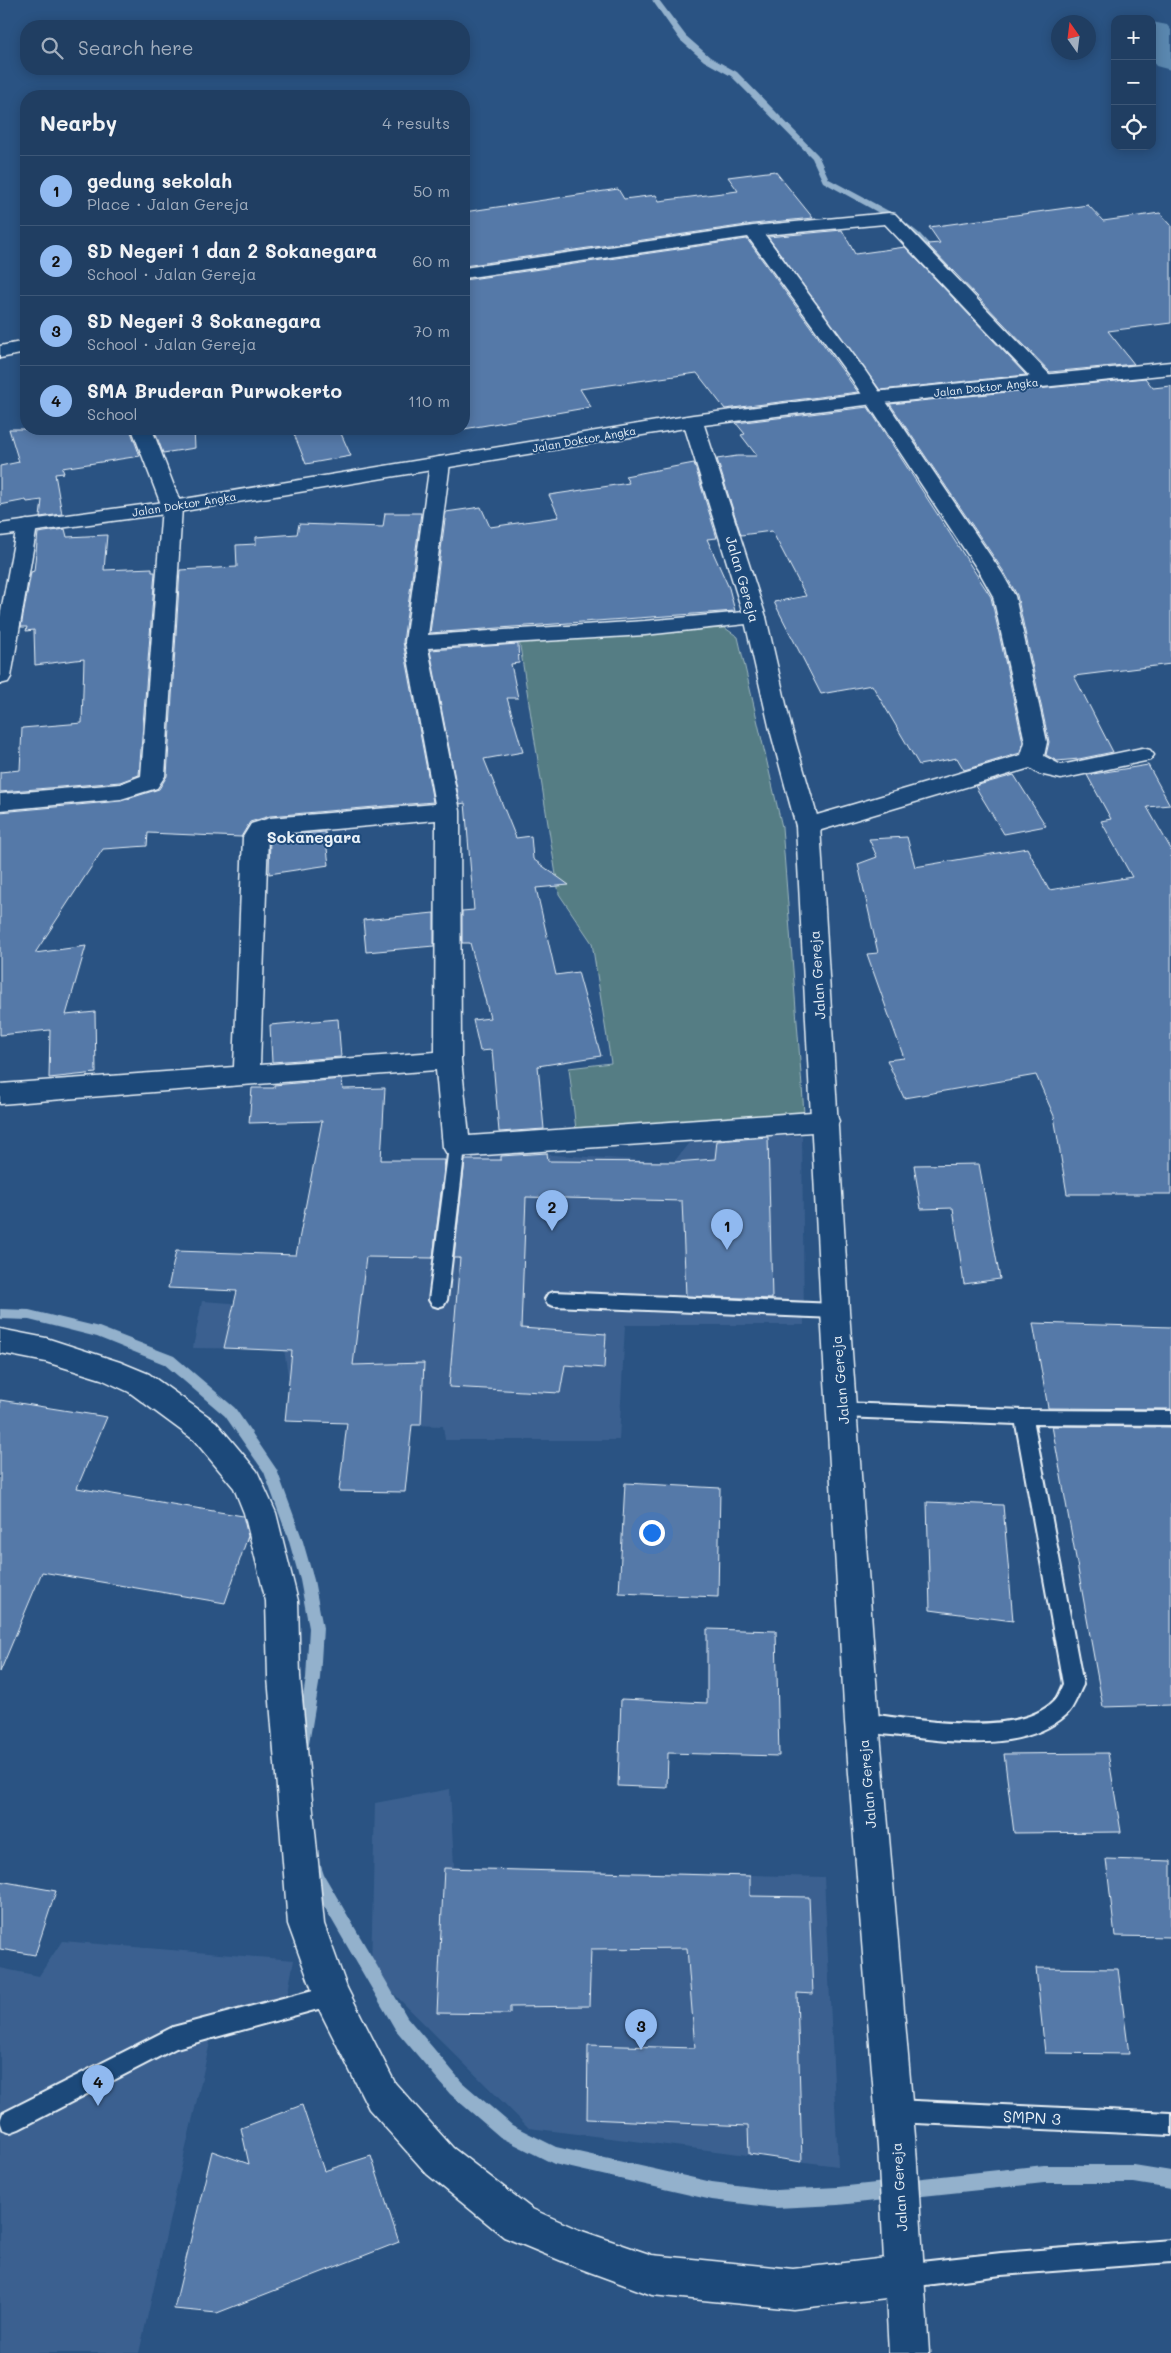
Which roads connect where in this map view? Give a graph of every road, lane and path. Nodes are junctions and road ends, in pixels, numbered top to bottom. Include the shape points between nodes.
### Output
1 (753, 230) junction
2 (470, 272) edge
3 (20, 349) edge
4 (0, 352) edge
5 (1171, 368) edge
6 (1044, 380) junction
7 (874, 398) junction
8 (693, 421) junction
9 (144, 435) edge
10 (440, 463) junction
11 (172, 507) junction
12 (27, 526) junction
13 (0, 530) edge
14 (755, 617) junction
15 (416, 642) junction
16 (0, 677) edge
17 (1142, 755) dead end
18 (1032, 759) junction
19 (0, 802) edge
20 (448, 811) junction
21 (808, 826) junction
22 (448, 1060) junction
23 (247, 1074) junction
24 (0, 1094) edge
25 (826, 1122) junction
26 (457, 1147) junction
27 (554, 1299) dead end
28 (438, 1300) dead end
29 (834, 1312) junction
30 (0, 1341) edge
31 (843, 1410) junction
32 (1024, 1417) junction
33 (1171, 1418) edge
34 (862, 1722) junction
35 (332, 1996) junction
36 (894, 2111) junction
37 (11, 2121) dead end
38 (1171, 2124) edge
39 (1171, 2251) edge
40 (903, 2259) junction
41 (908, 2353) edge

1 - 2 street
1 - 6 street via 889,218
1 - 7 street
3 - 4 street
5 - 6 street, Jalan Doktor Angka
6 - 7 street, Jalan Doktor Angka
7 - 8 street, Jalan Doktor Angka
7 - 18 street via 1004,596 1036,742
8 - 10 street, Jalan Doktor Angka
8 - 14 street, Jalan Gereja
9 - 11 street
10 - 11 street, Jalan Doktor Angka
10 - 15 street
11 - 12 street, Jalan Doktor Angka
11 - 19 street via 153,776 149,783 121,791
12 - 13 street, Jalan Doktor Angka
12 - 16 street
14 - 15 street via 645,628
14 - 21 street, Jalan Gereja via 780,726
15 - 20 street
17 - 18 street via 1061,772 1047,769
18 - 21 street
20 - 22 street
20 - 23 street via 270,826 259,830 255,837
21 - 25 street, Jalan Gereja
22 - 23 street
22 - 26 street
23 - 24 street
25 - 26 street
25 - 29 street, Jalan Gereja
26 - 28 lane
27 - 29 lane
29 - 31 street, Jalan Gereja
30 - 35 street via 46,1350 139,1382 205,1431 246,1480 260,1513 282,1601 284,1677 306,1924
31 - 32 lane
31 - 34 street, Jalan Gereja
32 - 33 lane
32 - 34 lane via 1073,1685 1060,1707 1047,1718 1028,1726 981,1734
34 - 36 street, Jalan Gereja
35 - 37 lane via 173,2038
35 - 40 street via 382,2096 440,2161 518,2223 652,2275 794,2289
36 - 38 lane, SMPN 3
36 - 40 street, Jalan Gereja
39 - 40 lane via 1001,2264
40 - 41 street, Jalan Gereja

